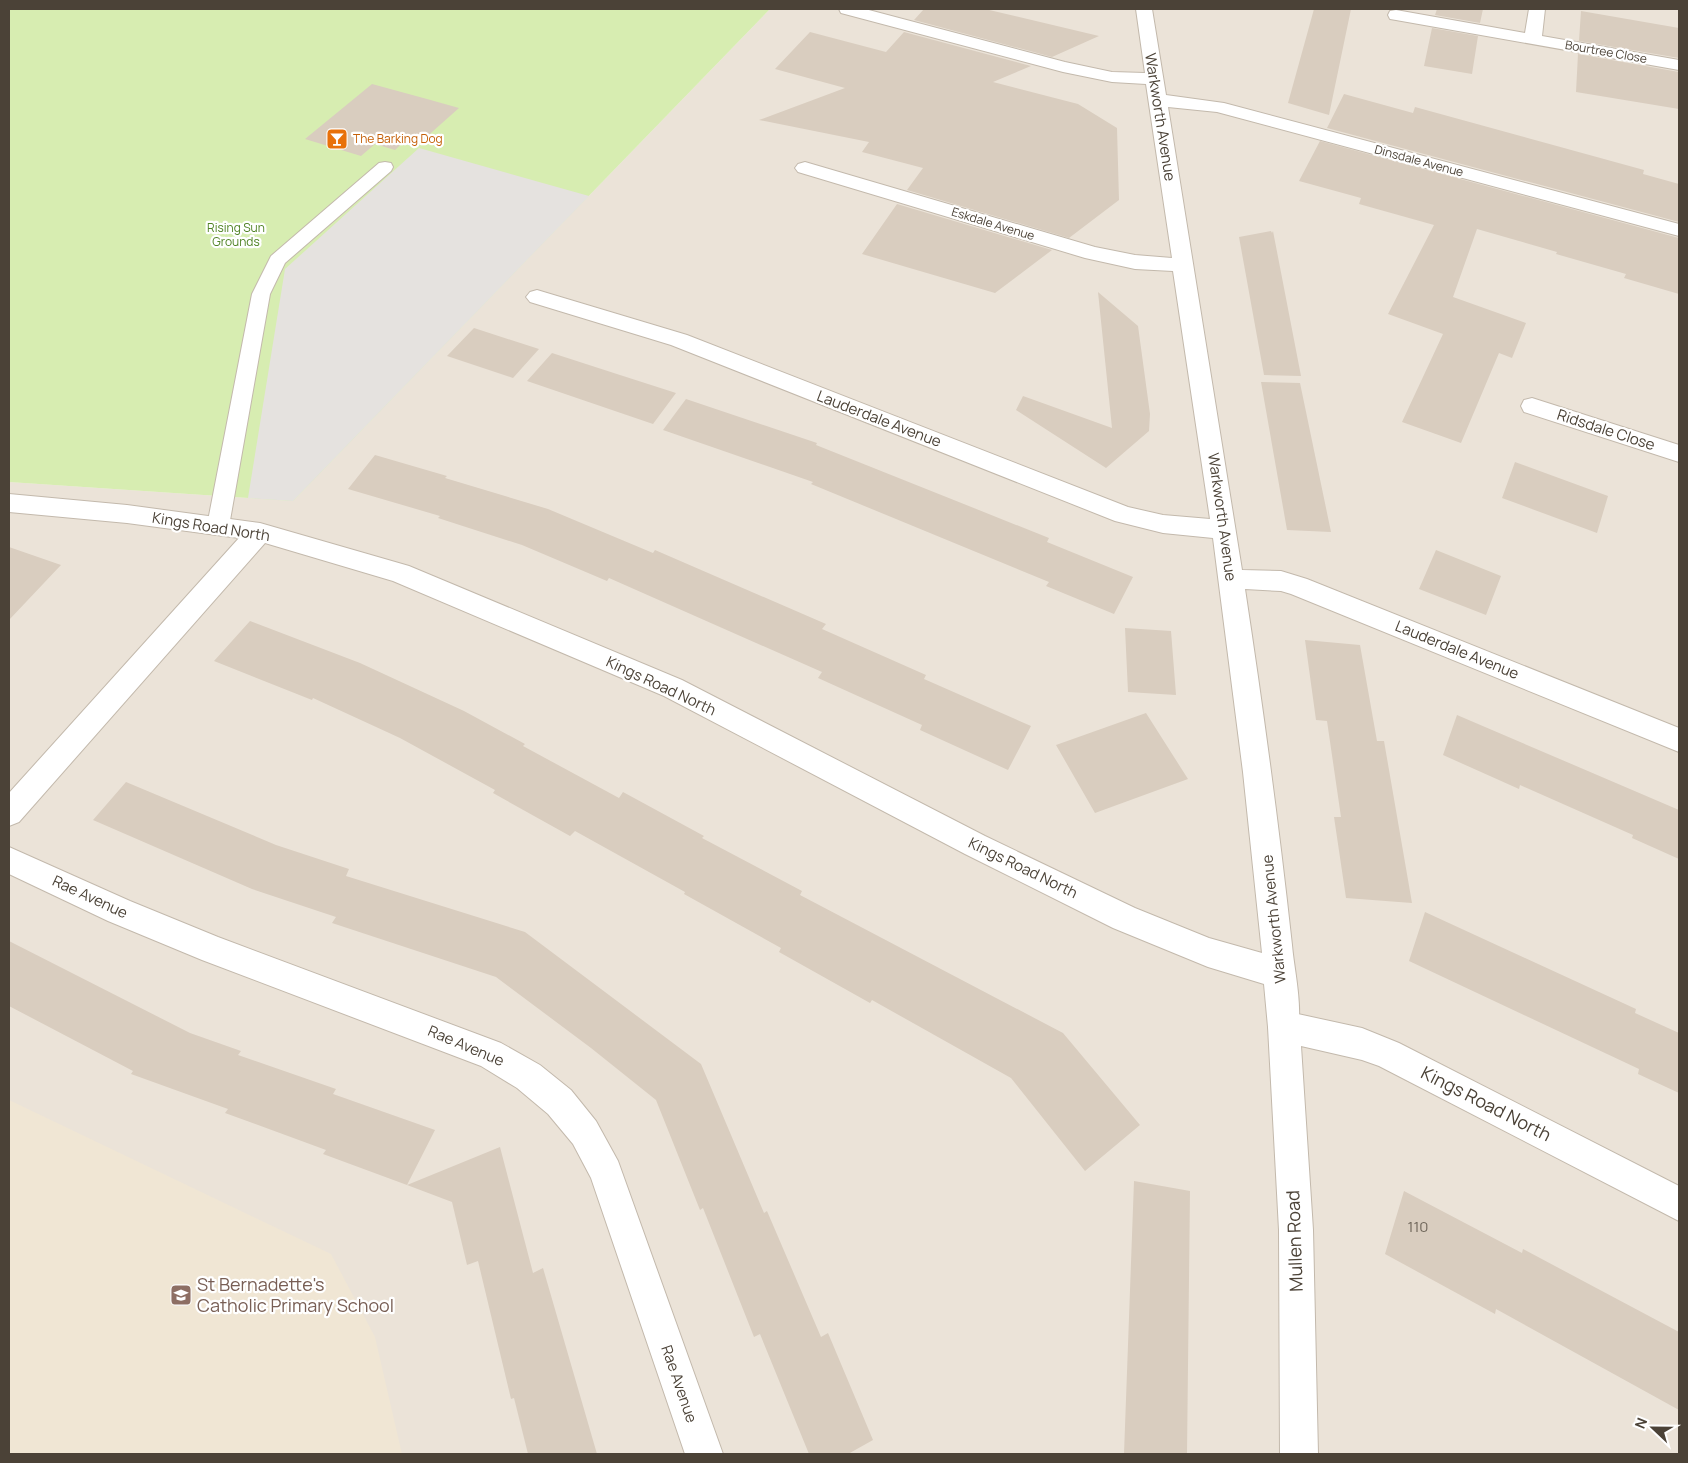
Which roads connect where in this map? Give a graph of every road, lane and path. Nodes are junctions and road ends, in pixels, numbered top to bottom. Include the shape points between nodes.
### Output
1 (847, 9) edge
2 (1144, 9) edge
3 (1537, 9) edge
4 (1397, 12) edge
5 (1394, 33) dead end
6 (1534, 39) junction
7 (1679, 65) edge
8 (1154, 79) junction
9 (1158, 100) junction
10 (385, 167) dead end
11 (805, 168) dead end
12 (1679, 230) edge
13 (1184, 265) junction
14 (537, 297) dead end
15 (1532, 406) dead end
16 (1679, 454) edge
17 (9, 504) edge
18 (218, 526) junction
19 (1224, 530) junction
20 (260, 532) junction
21 (1231, 578) junction
22 (1679, 740) edge
23 (9, 813) edge
24 (9, 860) edge
25 (1280, 972) junction
26 (1284, 1027) junction
27 (1679, 1204) edge
28 (704, 1454) edge
29 (1299, 1454) edge

1 - 8 street via 1063,67 1112,77
2 - 8 street, Warkworth Avenue
3 - 6 street
4 - 5 street, Bourtree Close
4 - 6 street, Bourtree Close
6 - 7 street, Bourtree Close
8 - 9 street, Warkworth Avenue
9 - 12 street, Dinsdale Avenue via 1218,107
9 - 13 street, Warkworth Avenue
10 - 18 lane via 277,260 261,294
11 - 13 street, Eskdale Avenue via 1092,254 1135,262
13 - 19 street, Warkworth Avenue
14 - 19 street, Lauderdale Avenue via 679,340 1124,515 1163,524
15 - 16 street, Ridsdale Close
17 - 18 street, Kings Road North via 128,514
18 - 20 street, Kings Road North
19 - 21 street, Warkworth Avenue
20 - 23 street
20 - 25 street, Kings Road North via 400,573 673,688 975,845 1124,918 1208,952
21 - 22 street, Lauderdale Avenue via 1281,581 1298,586
21 - 25 street, Warkworth Avenue
24 - 28 street, Rae Avenue via 213,950 490,1054 552,1092 594,1145 603,1166
25 - 26 street, Warkworth Avenue
26 - 27 street, Kings Road North via 1362,1044 1388,1054
26 - 29 street, Mullen Road via 1296,1230

